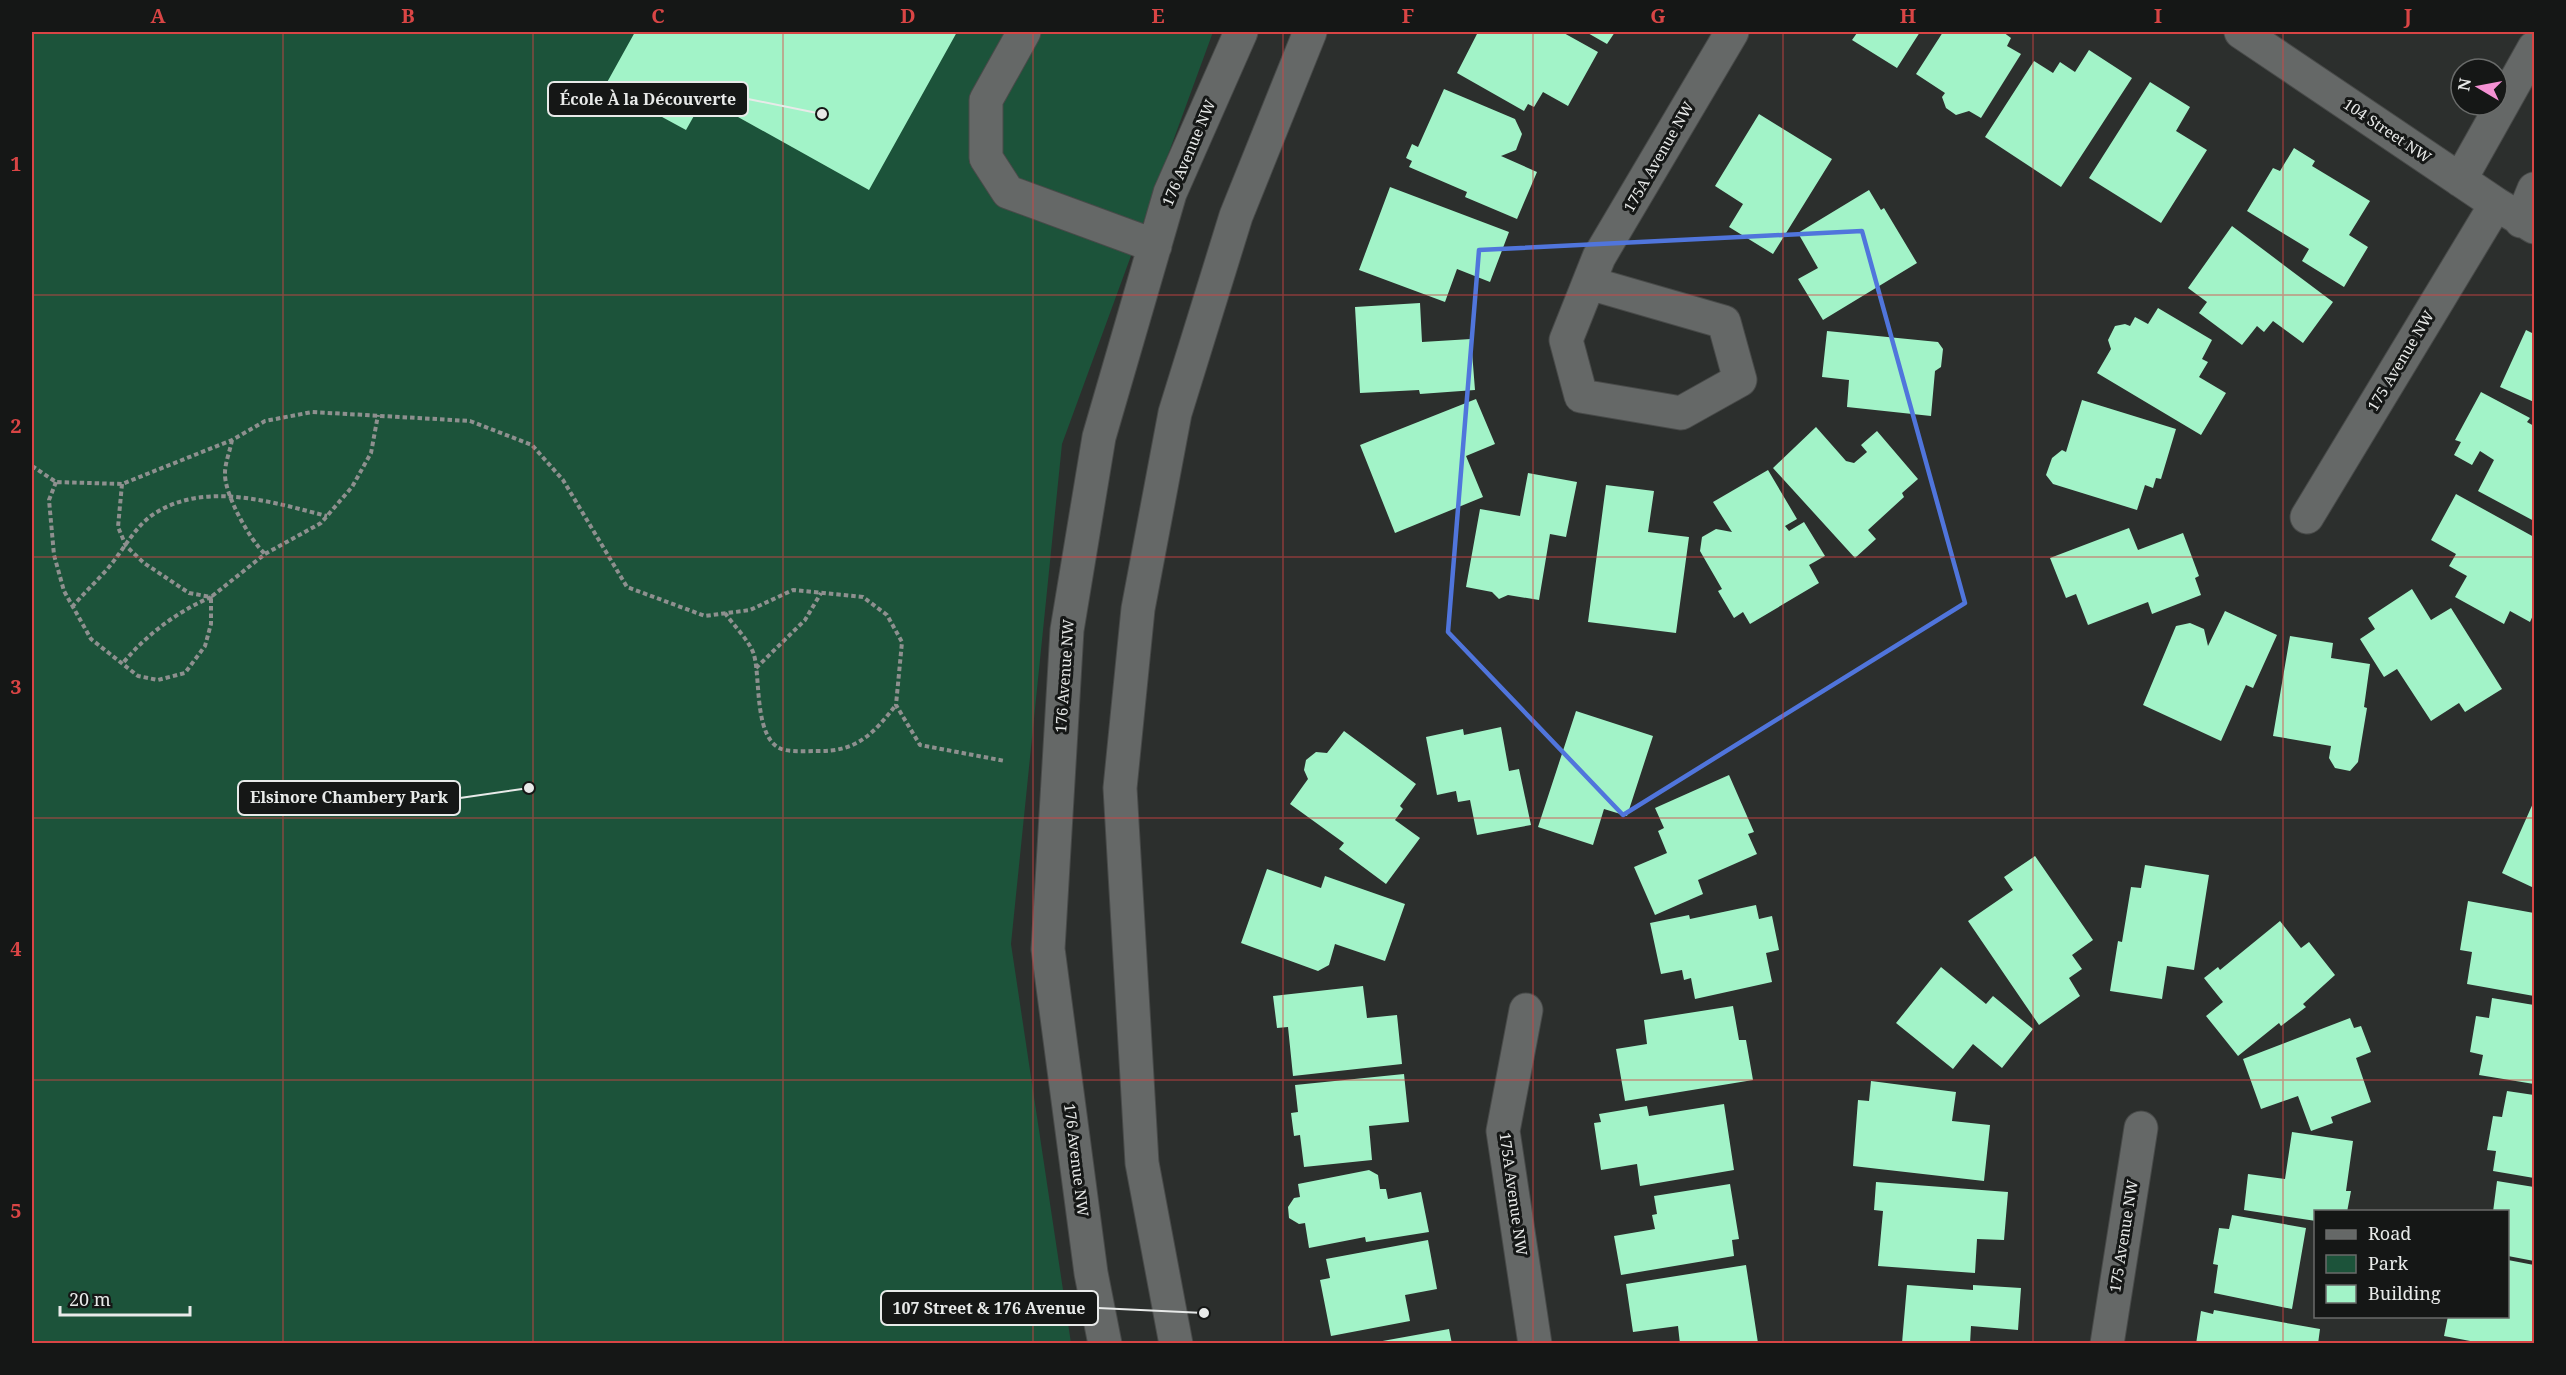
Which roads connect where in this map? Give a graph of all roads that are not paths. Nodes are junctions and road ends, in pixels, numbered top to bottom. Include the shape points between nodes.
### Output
1 (1023, 32) edge
2 (1241, 32) edge
3 (1310, 32) edge
4 (1732, 32) edge
5 (2241, 32) edge
6 (2535, 48) edge
7 (2460, 180) junction
8 (2535, 189) edge
9 (2517, 218) edge
10 (1155, 246) junction
11 (1589, 284) junction
12 (2307, 517) dead end
13 (1526, 1010) dead end
14 (2141, 1128) dead end
15 (1105, 1344) edge
16 (1176, 1344) edge
17 (1535, 1344) edge
18 (2107, 1344) edge

1 - 10 street via 986,100 986,158 1008,192
2 - 10 street, 176 Avenue NW via 1170,193
3 - 16 street via 1236,216 1175,413 1137,620 1120,788 1142,1163
4 - 11 street, 175A Avenue NW via 1599,257
5 - 7 street, 104 Street NW
6 - 7 street
7 - 9 street, 104 Street NW
8 - 9 street, 175 Avenue NW
9 - 12 street, 175 Avenue NW
10 - 15 street, 176 Avenue NW via 1099,437 1067,630 1048,949 1091,1273
11 - 11 street, 175A Avenue NW via 1566,340 1581,396 1681,413 1740,380 1724,322
13 - 17 street, 175A Avenue NW via 1503,1131
14 - 18 street, 175 Avenue NW

